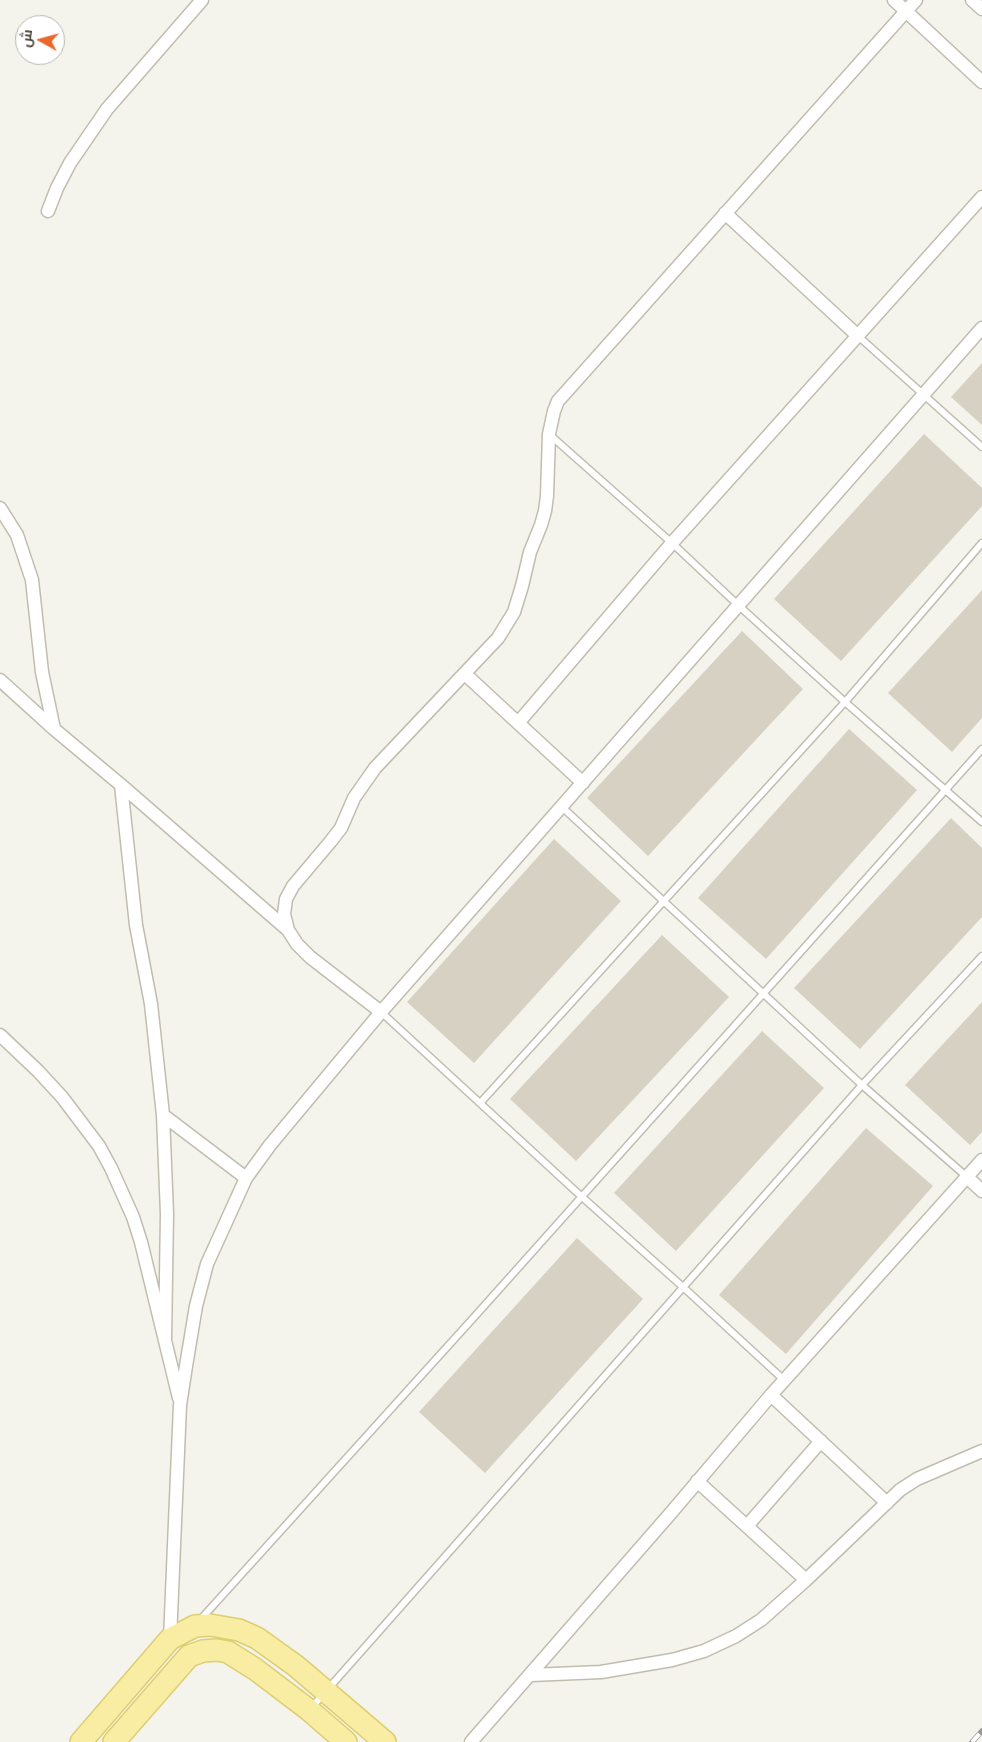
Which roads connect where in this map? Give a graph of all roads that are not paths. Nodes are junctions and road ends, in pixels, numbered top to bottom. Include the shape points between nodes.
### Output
1 (202, 0) edge
2 (894, 0) edge
3 (916, 0) edge
4 (972, 0) edge
5 (982, 9) edge
6 (905, 11) junction
7 (982, 82) edge
8 (982, 197) edge
9 (48, 212) dead end
10 (725, 213) junction
11 (982, 328) edge
12 (858, 336) junction
13 (924, 394) junction
14 (549, 434) junction
15 (982, 447) edge
16 (0, 508) edge
17 (672, 543) junction
18 (982, 543) edge
19 (738, 605) junction
20 (465, 674) junction
21 (0, 680) edge
22 (845, 702) junction
23 (518, 723) junction
24 (54, 730) junction
25 (982, 749) edge
26 (583, 782) junction
27 (121, 785) junction
28 (946, 790) junction
29 (562, 807) junction
30 (982, 822) edge
31 (663, 901) junction
32 (288, 930) junction
33 (982, 956) edge
34 (764, 994) junction
35 (381, 1012) junction
36 (0, 1035) edge
37 (862, 1085) junction
38 (481, 1102) junction
39 (163, 1116) junction
40 (982, 1160) edge
41 (966, 1177) junction
42 (246, 1178) junction
43 (982, 1191) edge
44 (582, 1197) junction
45 (683, 1287) junction
46 (165, 1340) junction
47 (784, 1380) junction
48 (771, 1394) junction
49 (180, 1405) junction
50 (821, 1441) junction
51 (982, 1450) edge
52 (697, 1481) junction
53 (887, 1503) junction
54 (747, 1526) junction
55 (806, 1580) junction
56 (194, 1630) junction
57 (170, 1639) junction
58 (531, 1675) junction
59 (326, 1692) junction
60 (309, 1710) junction
61 (81, 1742) edge
62 (114, 1742) edge
63 (346, 1742) edge
64 (385, 1742) edge
65 (471, 1742) edge

1 - 9 street via 107,109 70,163
2 - 6 street
3 - 6 street
4 - 5 street
6 - 7 street
6 - 10 street
8 - 12 street
10 - 12 street
10 - 14 street via 564,392 554,411
11 - 13 street
12 - 13 lane
12 - 17 street
13 - 15 lane
13 - 19 street
14 - 17 lane
14 - 20 street via 545,511 530,552 518,601 498,638
16 - 24 street via 17,535 32,580 42,672
17 - 19 lane
17 - 23 street
18 - 22 lane
19 - 22 lane
19 - 26 street
20 - 23 street
20 - 32 street via 363,783 331,842 293,886 286,899 284,914
21 - 24 street
22 - 28 lane
22 - 31 lane
23 - 26 street
24 - 27 street
25 - 28 lane
26 - 29 street
27 - 32 street
27 - 39 street via 136,925 151,1004
28 - 30 lane
28 - 34 lane
29 - 31 lane
29 - 35 street
31 - 34 lane
31 - 38 lane
32 - 35 street via 310,957
33 - 37 lane
34 - 37 lane
34 - 44 lane
35 - 38 lane
35 - 42 street
36 - 46 street via 62,1097 99,1146 111,1168 133,1217
37 - 41 lane
37 - 45 lane
38 - 44 lane
39 - 42 street
39 - 46 street
40 - 41 street
41 - 43 street
41 - 47 street
42 - 49 street via 207,1264 196,1306
44 - 45 lane
44 - 56 lane
45 - 47 lane
45 - 59 lane
46 - 49 street
47 - 48 street
48 - 50 street
48 - 52 street
49 - 57 street
50 - 53 street
50 - 54 street
51 - 53 street via 917,1480
52 - 54 street
52 - 58 street
53 - 55 street
54 - 55 street
55 - 58 street via 760,1620 704,1651 601,1672
56 - 57 main road
56 - 59 main road via 210,1625 226,1627 257,1638
57 - 61 main road
58 - 65 street
59 - 60 lane
59 - 64 main road
60 - 62 main road via 228,1652 190,1652
60 - 63 main road

